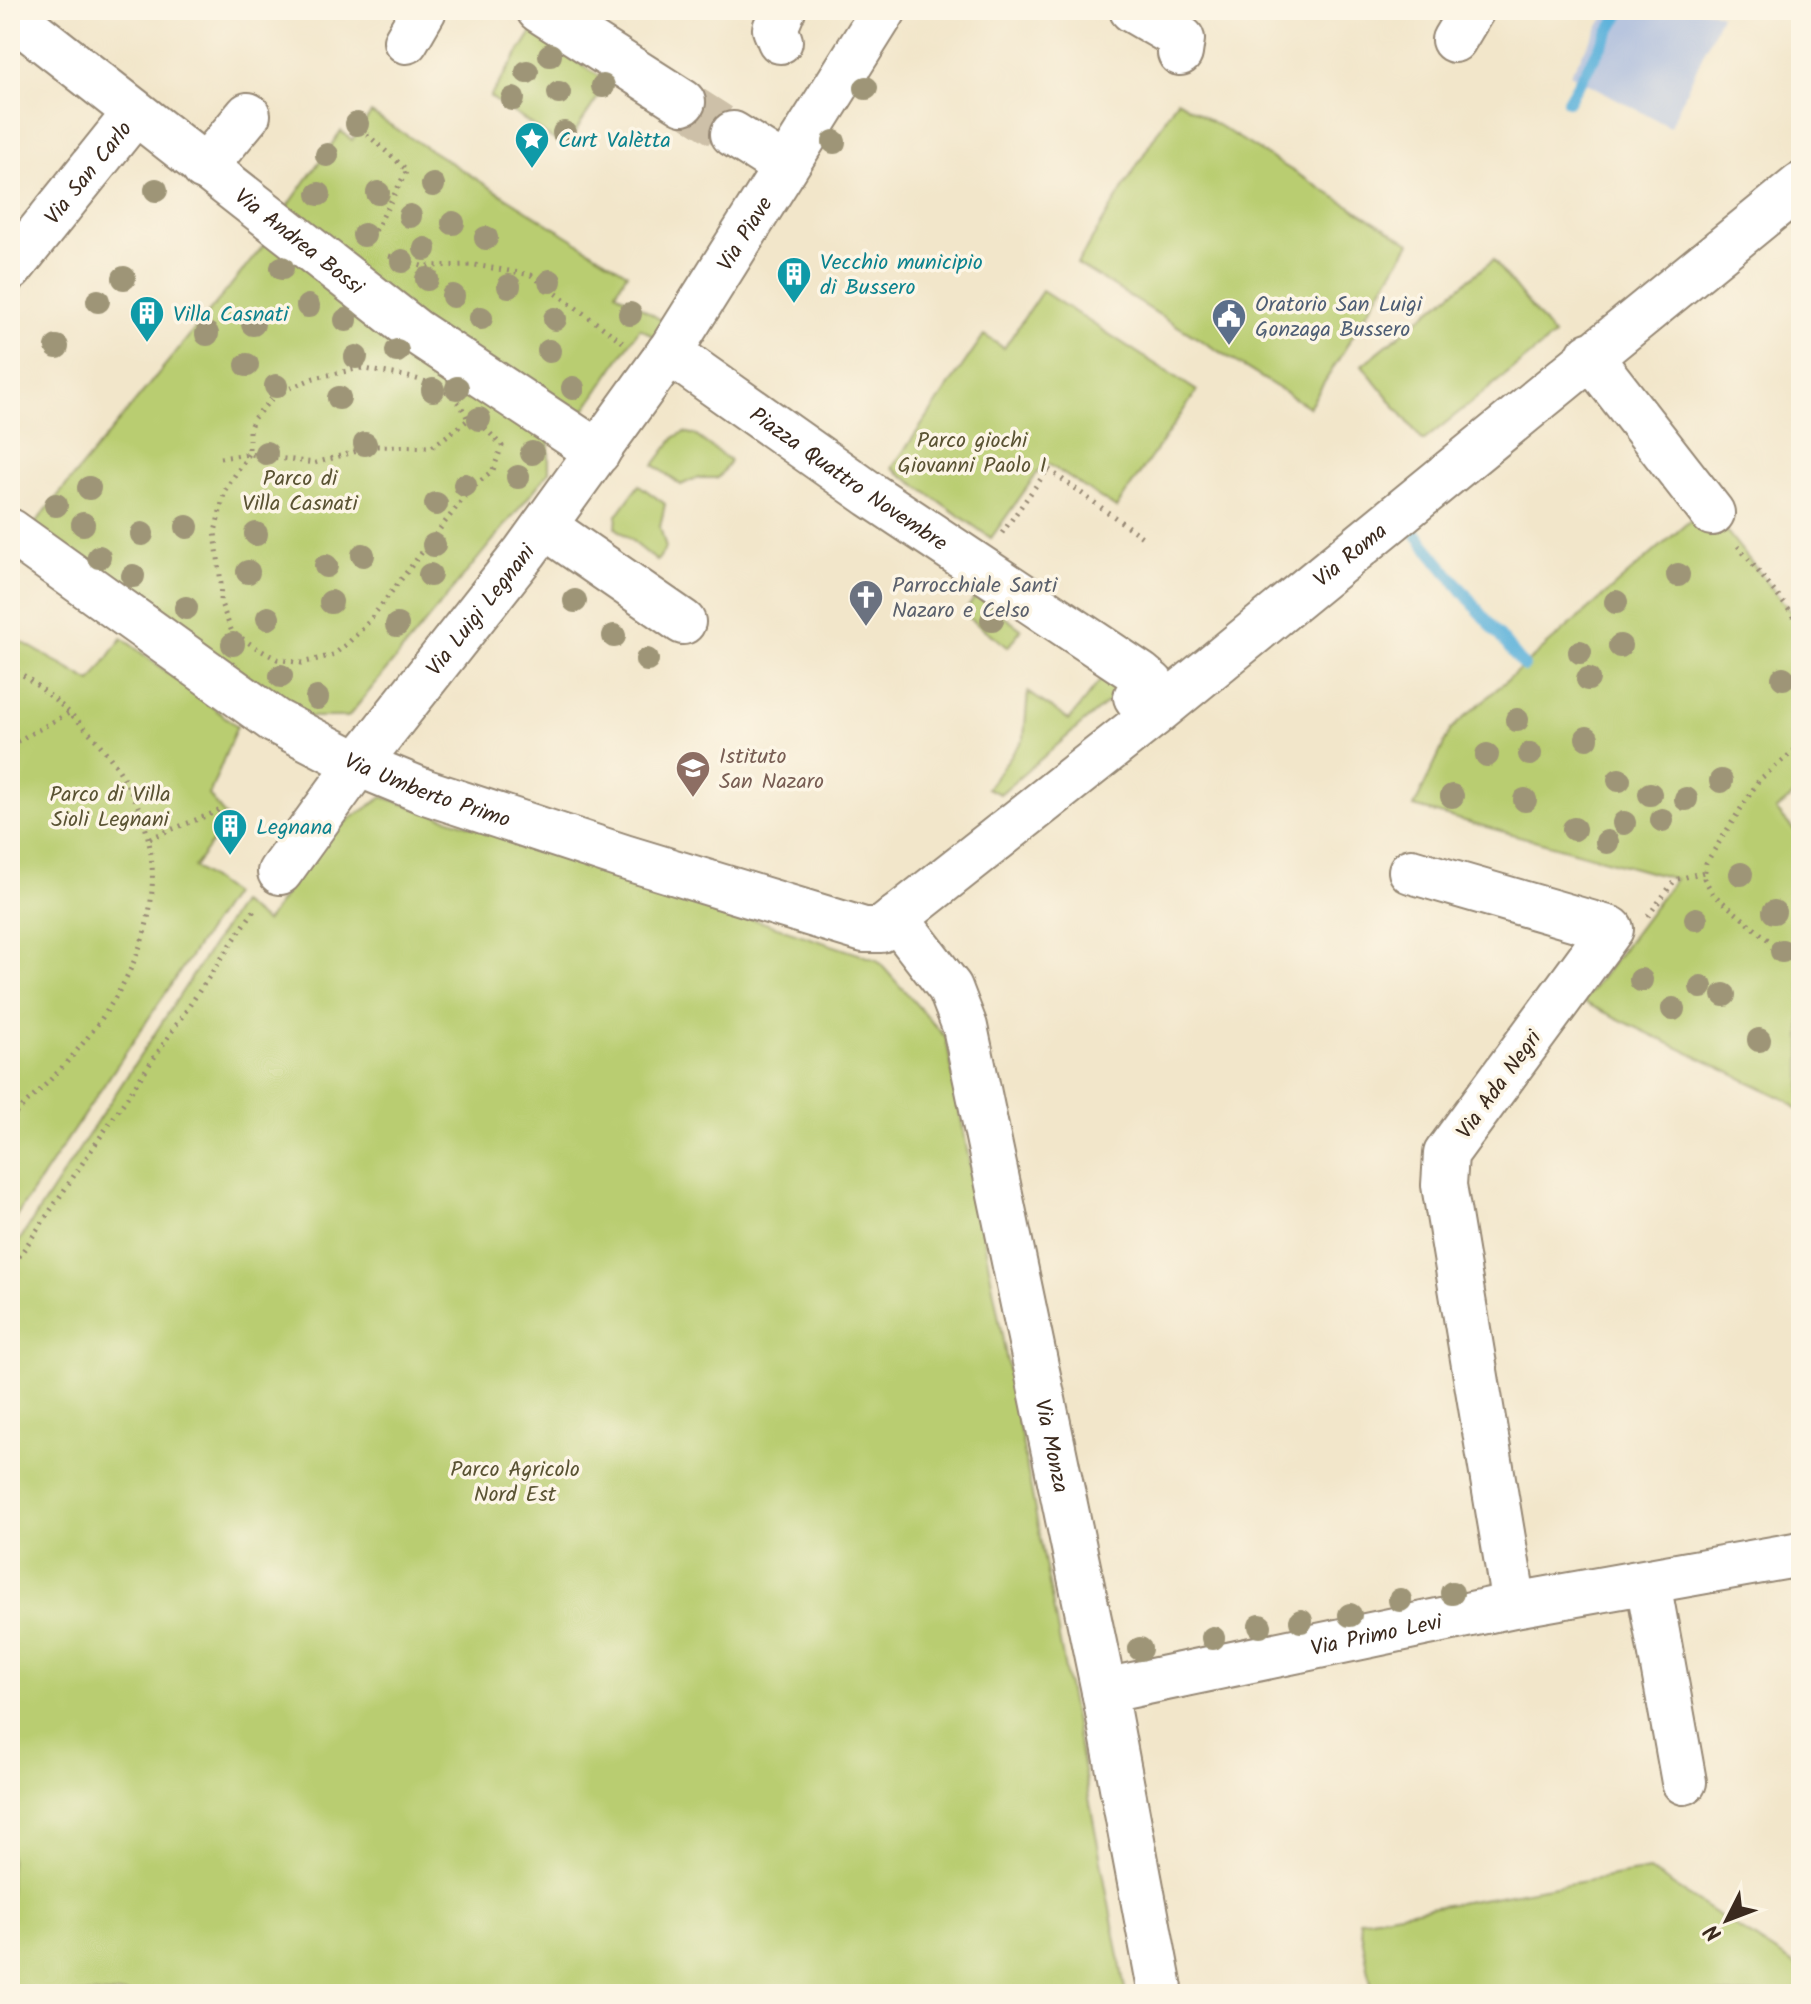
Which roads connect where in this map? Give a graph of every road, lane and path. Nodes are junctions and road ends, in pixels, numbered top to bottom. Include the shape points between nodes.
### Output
1 (539, 10) edge
2 (884, 10) edge
3 (1132, 10) edge
4 (33, 19) edge
5 (1180, 53) dead end
6 (683, 102) tunnel mouth
7 (135, 113) junction
8 (248, 115) dead end
9 (361, 129) dead end
10 (733, 134) tunnel mouth
11 (785, 167) junction
12 (204, 168) junction
13 (1801, 185) edge
14 (367, 249) dead end
15 (380, 253) dead end
16 (10, 269) edge
17 (624, 343) dead end
18 (669, 352) junction
19 (1589, 355) junction
20 (468, 420) junction
21 (598, 452) junction
22 (249, 454) junction
23 (220, 458) dead end
24 (1712, 513) joint
25 (544, 526) junction
26 (10, 531) edge
27 (1142, 537) dead end
28 (996, 541) dead end
29 (683, 622) dead end
30 (1801, 625) edge
31 (10, 666) edge
32 (71, 712) junction
33 (1152, 716) junction
34 (10, 745) edge
35 (1801, 745) edge
36 (358, 764) junction
37 (221, 810) dead end
38 (150, 838) junction
39 (1411, 871) dead end
40 (280, 872) joint
41 (896, 918) junction
42 (1801, 967) edge
43 (10, 1118) edge
44 (10, 1270) edge
45 (1801, 1554) edge
46 (1648, 1582) junction
47 (1514, 1605) junction
48 (1104, 1691) junction
49 (1684, 1782) dead end
50 (1161, 1994) edge

1 - 6 street
2 - 11 street, Via Piave
3 - 5 street via 1182,39
4 - 7 street, Via Andrea Bossi
7 - 12 street, Via Andrea Bossi
7 - 16 street, Via San Carlo
8 - 12 street
9 - 14 path via 407,170
10 - 11 street
11 - 18 street, Via Piave
12 - 21 street, Via Andrea Bossi via 415,331
13 - 19 street, Via Roma
15 - 17 path via 422,266 475,265 531,275
18 - 21 street, Via Piave
18 - 33 street, Piazza Quattro Novembre via 871,495 1140,674 1152,684 1136,697
19 - 24 street
19 - 33 street, Via Roma
20 - 22 path via 432,447 375,446 315,463
20 - 22 path via 463,406 445,390 408,375 361,368 314,378 276,394 254,418
20 - 22 path via 502,446 493,470 469,491 366,625 333,655 302,663 277,659 232,632 220,601 217,515 225,490
21 - 25 street, Via Luigi Legnani
22 - 23 path
24 - 30 path
25 - 29 street
25 - 36 street, Via Luigi Legnani
26 - 36 street, Via Umberto Primo via 275,721
27 - 28 path via 1048,469
31 - 32 path
32 - 34 path
32 - 38 path via 130,792
33 - 41 street, Via Roma
35 - 42 path via 1753,788 1706,863 1704,878 1713,894
36 - 40 street, Via Luigi Legnani
36 - 41 street, Via Umberto Primo via 624,857 864,930 881,930
37 - 38 path
38 - 43 path via 155,884 148,928 130,971 81,1046
39 - 47 street, Via Ada Negri via 1611,929 1446,1154 1444,1185
40 - 44 path
41 - 48 street, Via Monza via 950,988 965,1027
45 - 46 street, Via Primo Levi
46 - 47 street, Via Primo Levi
46 - 49 street
47 - 48 street, Via Primo Levi
48 - 50 street, Via Monza

